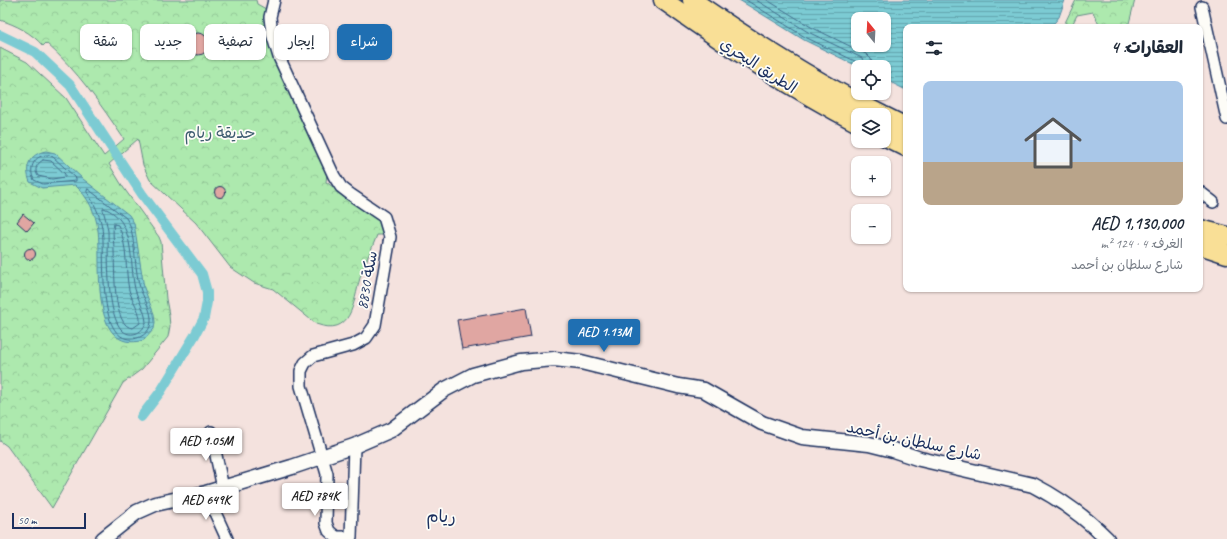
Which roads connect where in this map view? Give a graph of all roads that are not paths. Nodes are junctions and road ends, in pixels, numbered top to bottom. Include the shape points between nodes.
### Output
1 (274, 0) edge
2 (663, 0) edge
3 (692, 0) edge
4 (1202, 7) dead end
5 (868, 108) edge
6 (851, 119) edge
7 (1227, 119) edge
8 (891, 120) edge
9 (903, 126) edge
10 (891, 140) edge
11 (903, 146) edge
12 (1203, 194) edge
13 (1213, 202) dead end
14 (1203, 230) edge
15 (1227, 236) edge
16 (1203, 246) edge
17 (1227, 254) edge
18 (211, 432) dead end
19 (354, 446) junction
20 (323, 456) junction
21 (223, 488) junction
22 (206, 493) junction
23 (103, 539) edge
24 (227, 539) edge
25 (1107, 539) edge

1 - 20 street, سكة 8830 via 270,17 279,57 334,176 341,187 384,217 390,238 375,325 366,338 353,345 313,356 301,371 302,386
2 - 6 main road, الطريق البحري via 737,52
3 - 5 main road, الطريق البحري via 802,72
4 - 7 street
8 - 9 main road, الطريق البحري
10 - 11 main road
12 - 13 street
14 - 15 main road
16 - 17 main road
18 - 21 street
19 - 20 street, شارع سلطان بن أحمد
19 - 20 street, سكة 8830 via 351,538 336,537 328,531 327,474
19 - 25 street, شارع سلطان بن أحمد via 391,430 444,390 473,375 521,362 554,359 581,362 704,390 762,423 802,437 869,444 920,459 1033,485 1078,514
20 - 21 street, شارع سلطان بن أحمد
21 - 22 street, شارع سلطان بن أحمد
22 - 23 street, شارع سلطان بن أحمد via 155,504 137,512
22 - 24 street

